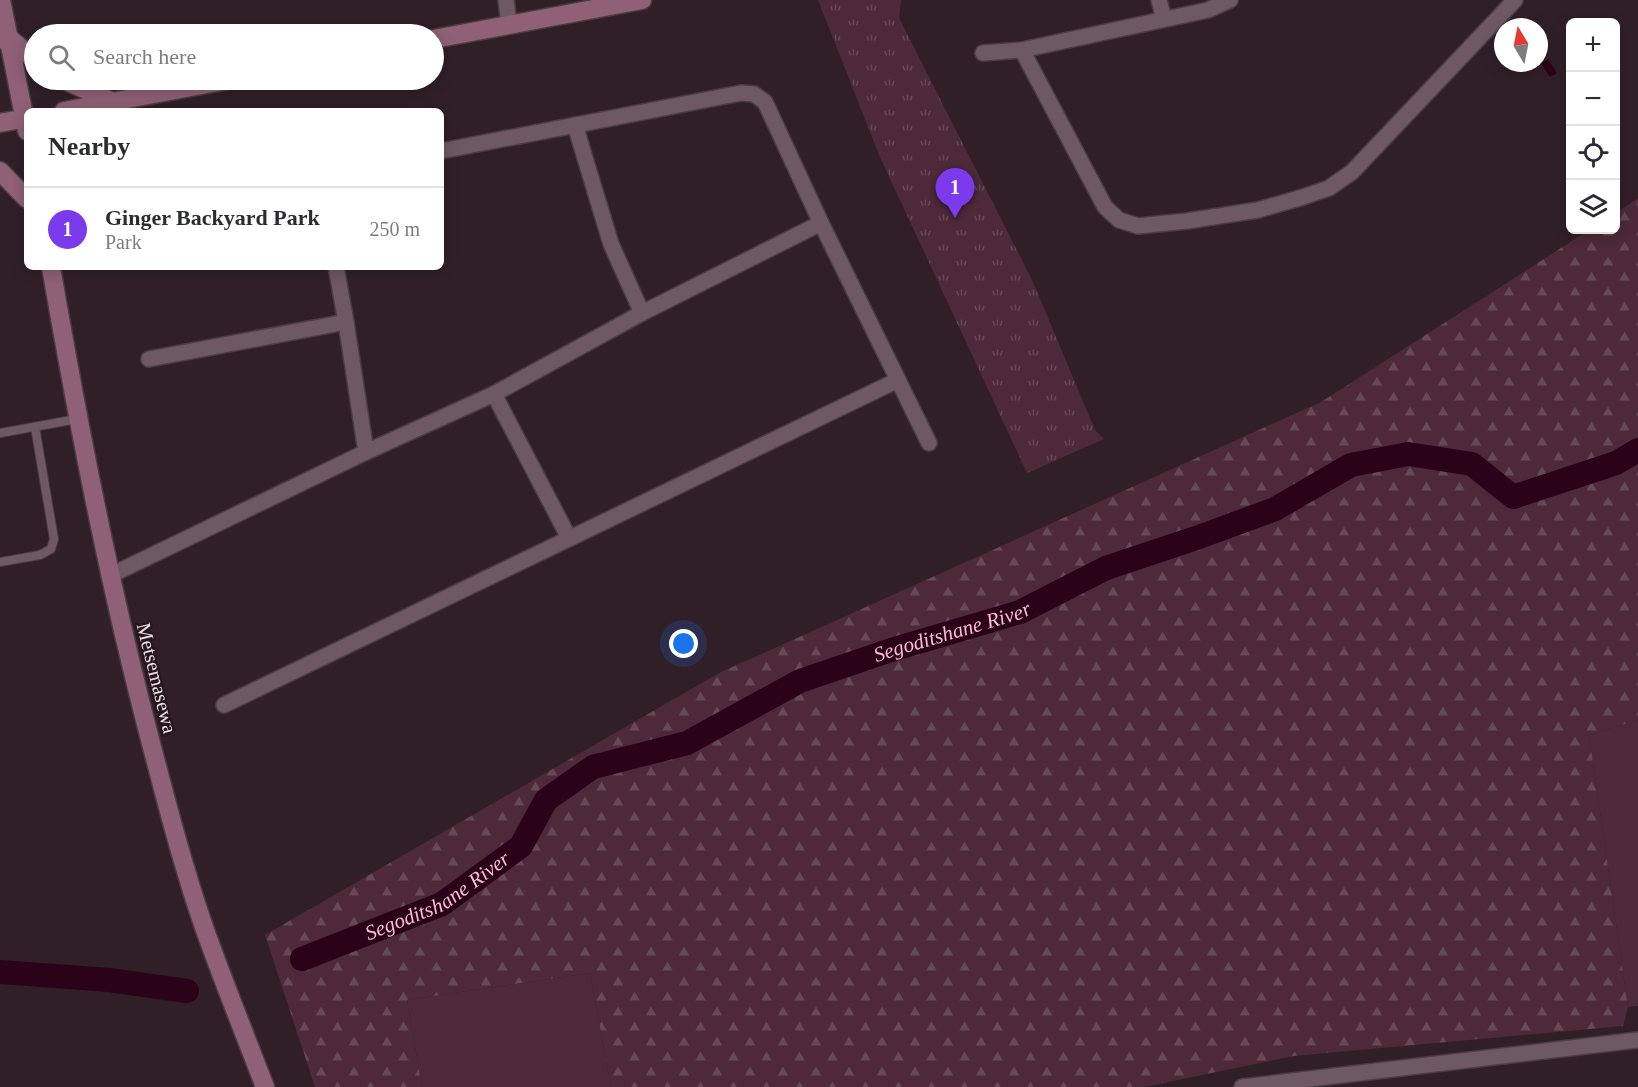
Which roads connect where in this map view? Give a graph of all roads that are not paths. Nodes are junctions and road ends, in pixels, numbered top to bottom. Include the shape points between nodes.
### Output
1 (1, 0) edge
2 (507, 0) edge
3 (642, 0) edge
4 (1159, 0) edge
5 (1230, 0) edge
6 (1515, 0) edge
7 (1164, 19) junction
8 (509, 24) junction
9 (444, 37) edge
10 (9, 38) junction
11 (1022, 50) junction
12 (24, 51) edge
13 (983, 53) dead end
14 (0, 55) edge
15 (80, 90) edge
16 (184, 90) edge
17 (108, 107) edge
18 (24, 112) edge
19 (24, 122) edge
20 (0, 123) edge
21 (575, 125) junction
22 (444, 150) edge
23 (0, 171) edge
24 (24, 196) edge
25 (821, 223) junction
26 (52, 270) edge
27 (337, 270) edge
28 (642, 313) junction
29 (346, 322) junction
30 (149, 359) dead end
31 (898, 380) junction
32 (494, 393) junction
33 (77, 419) junction
34 (35, 427) junction
35 (0, 433) edge
36 (928, 443) dead end
37 (366, 452) junction
38 (569, 538) junction
39 (0, 562) edge
40 (109, 576) junction
41 (224, 705) dead end
42 (1638, 1040) edge
43 (265, 1087) edge
44 (1242, 1087) edge

1 - 10 street
2 - 8 street
3 - 8 street
4 - 7 street
5 - 7 street via 1208,10
6 - 11 street via 1352,172 1329,188 1258,210 1159,224 1138,226 1119,220 1105,207
7 - 11 street
8 - 9 street
10 - 12 street
10 - 14 street
10 - 18 street
11 - 13 street
15 - 17 street
16 - 17 street
19 - 20 street
21 - 22 street
21 - 25 street via 741,93 754,94 765,102
21 - 28 street via 612,244
23 - 24 street
25 - 28 street
25 - 31 street
26 - 33 street, Metsemasewa
27 - 29 street
28 - 32 street
29 - 30 street
29 - 37 street
31 - 36 street
31 - 38 street
32 - 37 street
32 - 38 street
33 - 34 lane
33 - 40 street, Metsemasewa
34 - 35 lane
34 - 39 lane via 54,539 51,549 40,555
37 - 40 street
38 - 41 street
40 - 43 street, Metsemasewa via 167,804 205,929
42 - 44 street

